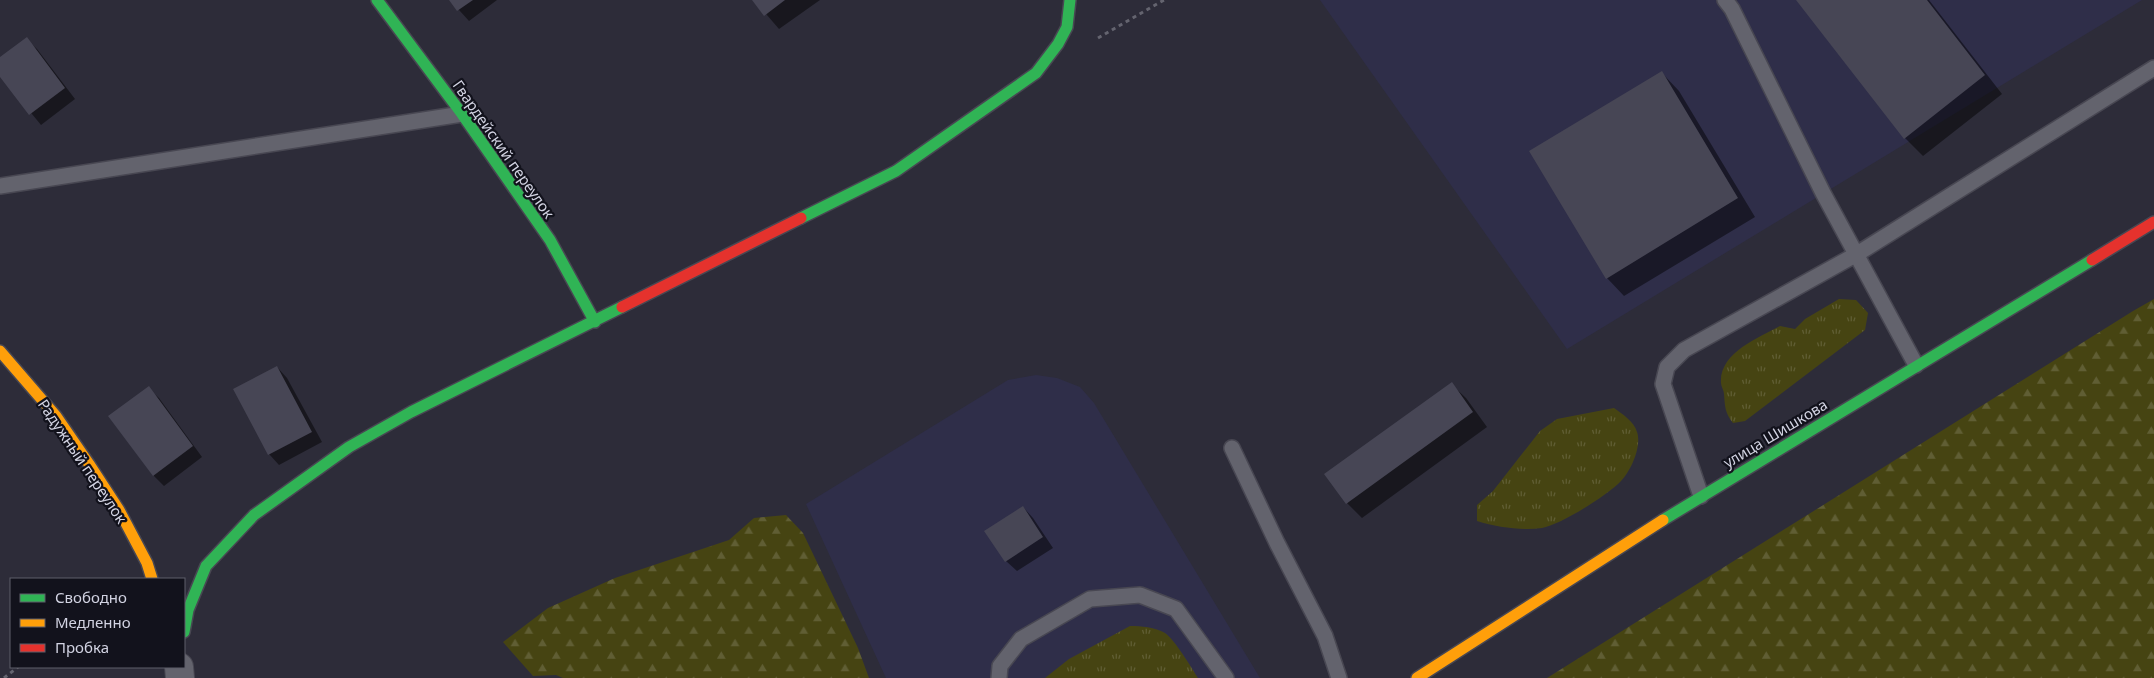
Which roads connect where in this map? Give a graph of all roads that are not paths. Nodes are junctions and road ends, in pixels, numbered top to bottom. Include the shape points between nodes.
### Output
1 (377, 0) edge
2 (1725, 0) edge
3 (1070, 5) edge
4 (2154, 68) edge
5 (462, 114) junction
6 (0, 186) edge
7 (2154, 222) edge
8 (1857, 254) junction
9 (595, 322) junction
10 (0, 351) edge
11 (1916, 365) junction
12 (1232, 448) dead end
13 (1700, 496) junction
14 (152, 578) edge
15 (185, 626) edge
16 (999, 678) edge
17 (1226, 678) edge
18 (1339, 678) edge
19 (1418, 678) edge

1 - 5 street, Гвардейский переулок
2 - 8 lane
3 - 9 street via 1067,27 1036,73 896,172
4 - 8 lane
5 - 6 lane
5 - 9 street, Гвардейский переулок via 550,240
7 - 11 street, улица Шишкова
8 - 11 lane
8 - 13 lane via 1684,350 1667,367 1662,384
9 - 15 street via 403,416 350,447 254,515 206,566 188,610
10 - 14 street, Радужный переулок via 56,416 120,510
11 - 13 street, улица Шишкова
12 - 18 lane via 1325,636
13 - 19 street, улица Шишкова
16 - 17 lane via 1000,666 1021,639 1090,599 1140,595 1176,609

